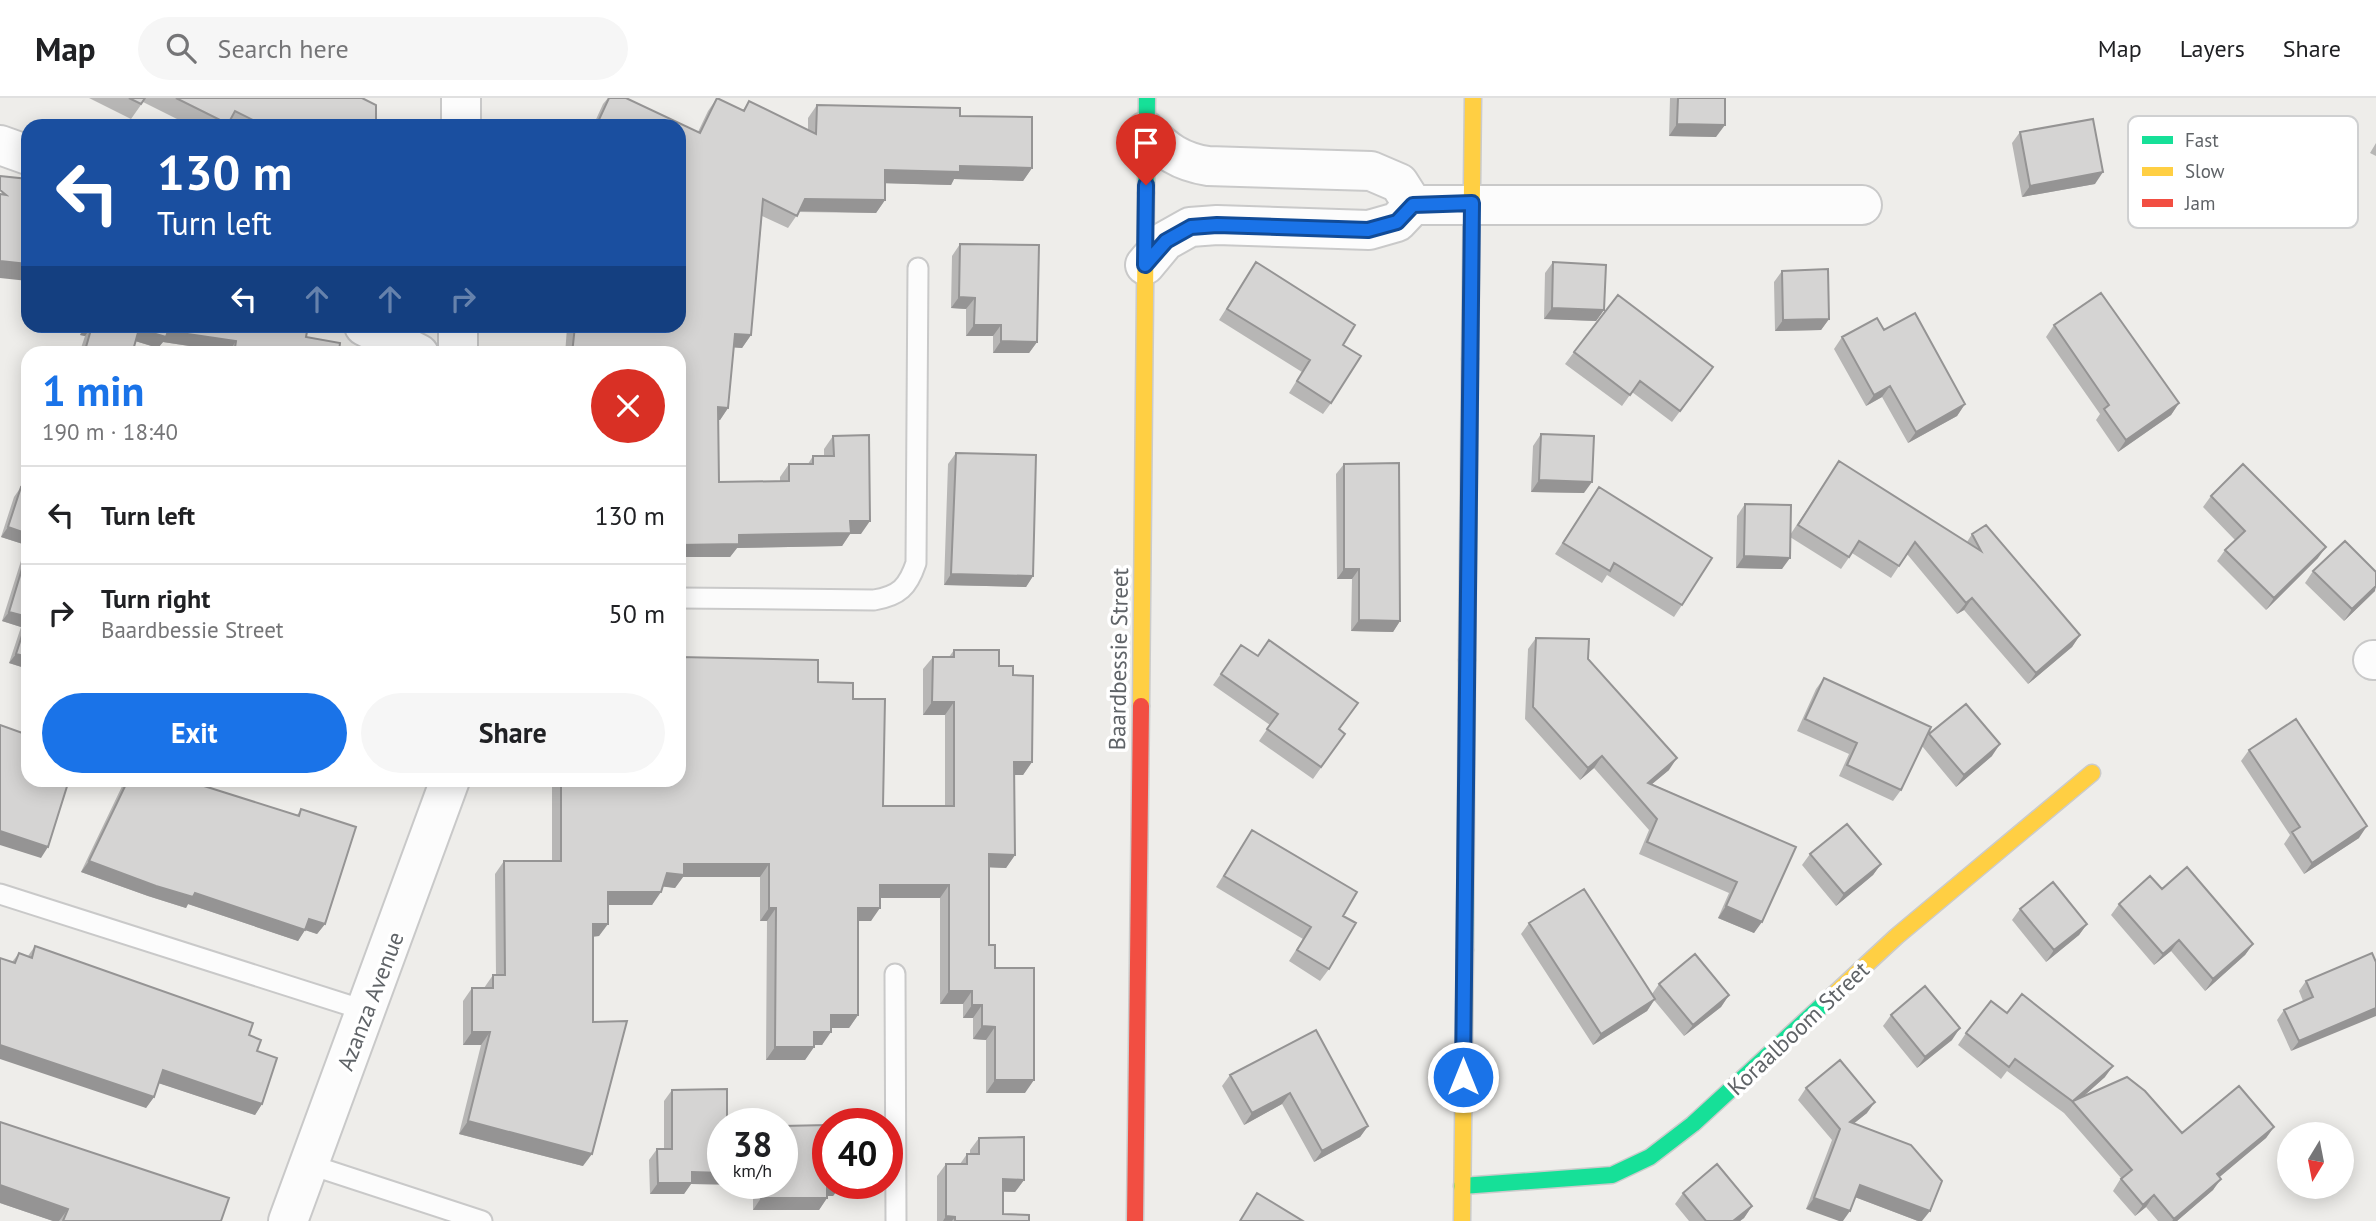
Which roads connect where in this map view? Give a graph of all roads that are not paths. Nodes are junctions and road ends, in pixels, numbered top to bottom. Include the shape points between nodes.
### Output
1 (461, 98) edge
2 (1473, 98) edge
3 (1147, 115) edge
4 (461, 119) edge
5 (0, 145) edge
6 (21, 152) edge
7 (1472, 203) junction
8 (1413, 205) junction
9 (1862, 205) dead end
10 (1145, 265) junction
11 (918, 268) dead end
12 (377, 333) edge
13 (403, 346) edge
14 (686, 598) edge
15 (2092, 773) dead end
16 (447, 787) edge
17 (0, 894) edge
18 (895, 974) dead end
19 (367, 1011) junction
20 (308, 1164) junction
21 (1462, 1186) junction
22 (288, 1221) edge
23 (482, 1221) edge
24 (896, 1221) edge
25 (1135, 1221) edge
26 (1462, 1221) edge

1 - 4 street
2 - 7 street
3 - 8 street via 1164,150 1185,162 1371,171 1399,183
3 - 10 street, Baardbessie Street
5 - 6 street
7 - 8 street
7 - 9 street
7 - 21 street
8 - 10 street via 1397,222 1368,230 1191,227 1166,241
10 - 25 street, Baardbessie Street
11 - 14 lane via 916,563 909,583 893,597 874,600
12 - 13 street
15 - 21 street, Koraalboom Street via 1897,936 1693,1124 1650,1157 1612,1175
16 - 19 street, Azanza Avenue
17 - 19 lane
18 - 24 lane
19 - 20 street, Azanza Avenue
20 - 22 street, Azanza Avenue
20 - 23 lane
21 - 26 street

